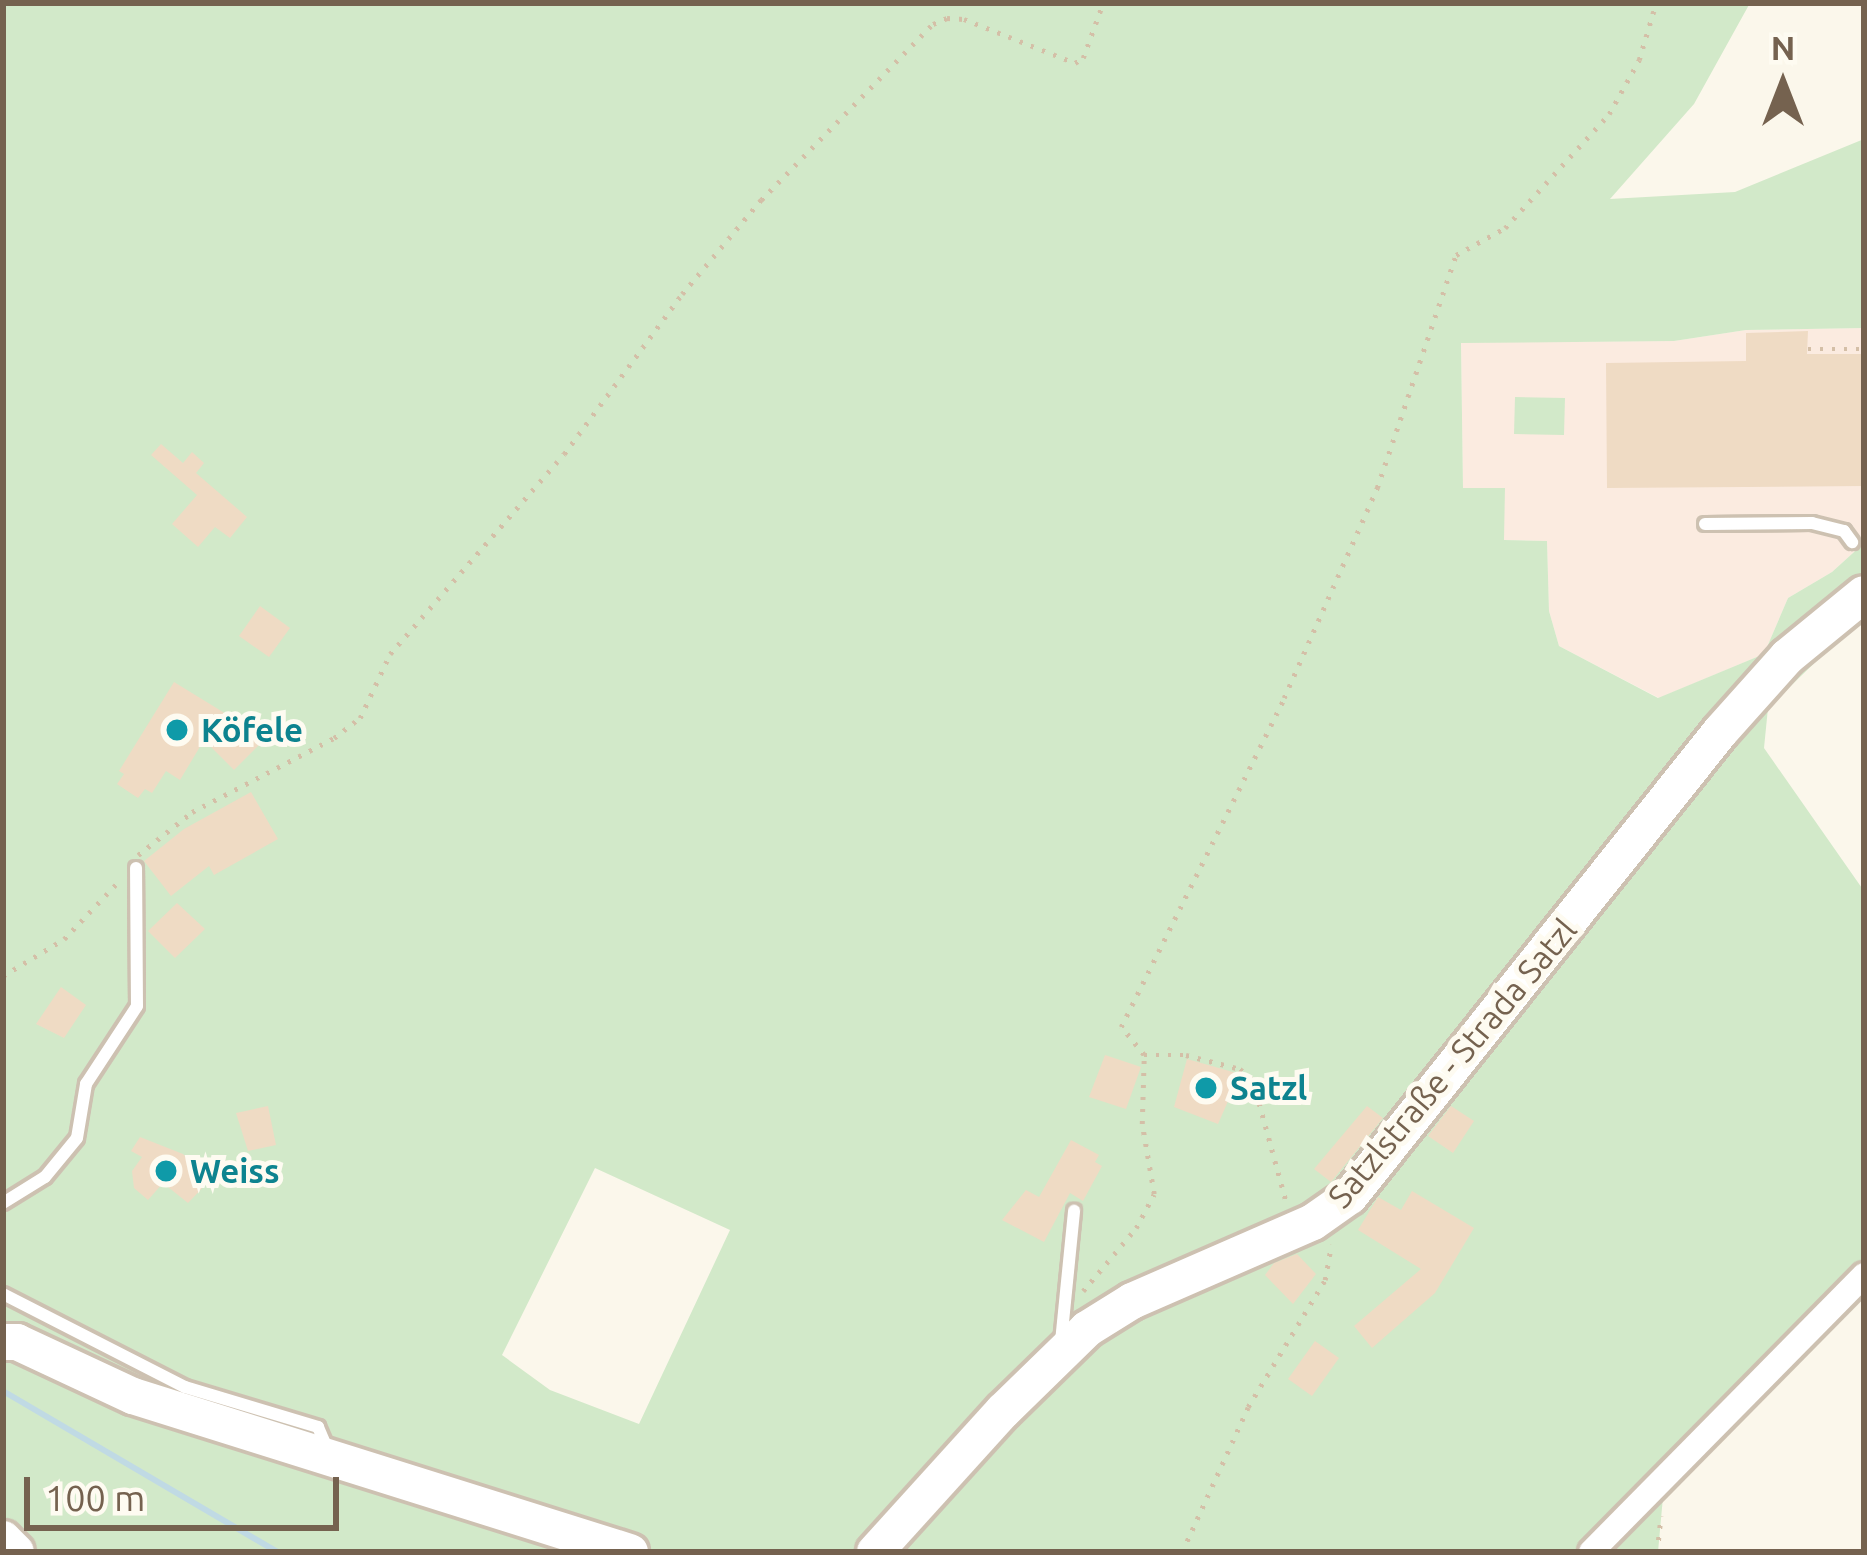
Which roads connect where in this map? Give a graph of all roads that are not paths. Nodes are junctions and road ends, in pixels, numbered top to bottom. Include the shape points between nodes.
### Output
1 (1706, 524) dead end
2 (1852, 542) dead end
3 (1864, 594) edge
4 (136, 868) road end
5 (3, 1203) edge
6 (1074, 1211) dead end
7 (1864, 1275) edge
8 (3, 1294) edge
9 (3, 1342) edge
10 (1060, 1352) junction
11 (331, 1456) junction
12 (3, 1539) edge
13 (16, 1552) edge
14 (630, 1552) edge
15 (875, 1552) edge
16 (1592, 1552) edge

1 - 2 lane via 1812,524 1844,531
3 - 10 street, Satzlstraße - Strada Satzl via 1787,657 1720,732 1350,1196 1313,1222 1132,1301
4 - 5 lane via 137,1006 86,1084 77,1138 45,1177
6 - 10 lane
7 - 16 street
8 - 11 lane via 185,1387 318,1427
9 - 11 street via 133,1396
10 - 15 street, Satzlstraße - Strada Satzl
11 - 14 street
12 - 13 street

